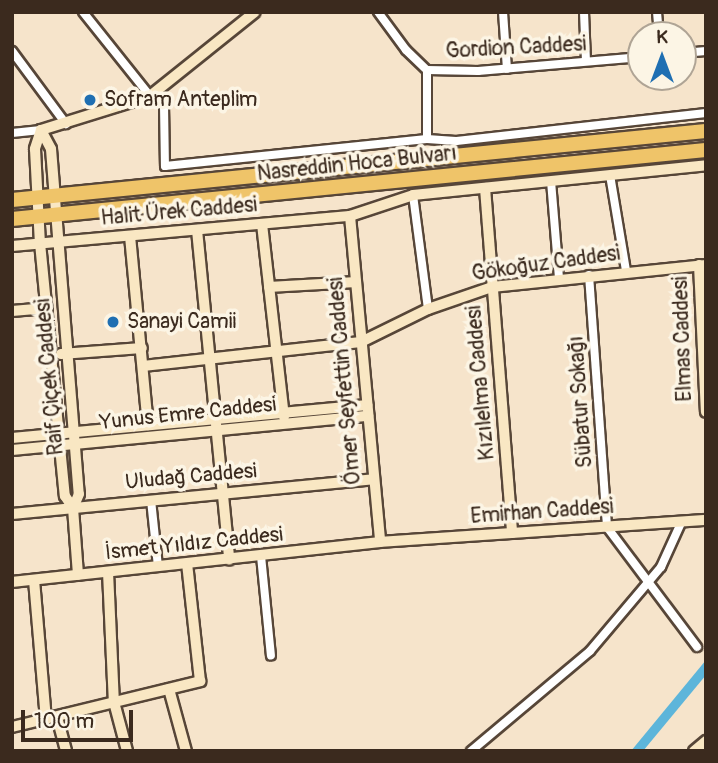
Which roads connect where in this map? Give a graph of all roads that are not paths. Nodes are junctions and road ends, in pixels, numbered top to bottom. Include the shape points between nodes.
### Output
1 (83, 12) edge
2 (255, 12) edge
3 (378, 12) edge
4 (503, 12) edge
5 (584, 12) edge
6 (12, 51) edge
7 (627, 58) edge
8 (586, 61) junction
9 (507, 69) junction
10 (427, 70) junction
11 (150, 96) junction
12 (706, 113) edge
13 (66, 124) junction
14 (41, 130) junction
15 (706, 131) edge
16 (12, 133) edge
17 (427, 139) junction
18 (706, 150) edge
19 (706, 165) edge
20 (610, 175) junction
21 (551, 181) junction
22 (485, 188) junction
23 (412, 195) junction
24 (54, 196) junction
25 (38, 197) junction
26 (12, 200) edge
27 (56, 215) junction
28 (39, 216) junction
29 (350, 216) junction
30 (12, 219) edge
31 (262, 223) junction
32 (198, 230) junction
33 (130, 236) junction
34 (58, 241) junction
35 (40, 243) junction
36 (12, 246) edge
37 (703, 265) edge
38 (626, 271) junction
39 (589, 275) junction
40 (559, 279) junction
41 (356, 282) junction
42 (492, 286) junction
43 (269, 287) junction
44 (47, 308) junction
45 (428, 309) junction
46 (12, 311) edge
47 (361, 342) junction
48 (142, 348) junction
49 (67, 353) junction
50 (276, 353) junction
51 (51, 354) junction
52 (210, 360) junction
53 (143, 366) junction
54 (368, 411) junction
55 (706, 412) edge
56 (284, 418) junction
57 (148, 425) junction
58 (216, 425) junction
59 (74, 432) junction
60 (12, 438) edge
61 (59, 440) junction
62 (75, 444) junction
63 (12, 450) edge
64 (373, 480) junction
65 (223, 493) junction
66 (151, 500) junction
67 (73, 508) junction
68 (12, 514) edge
69 (706, 520) edge
70 (681, 523) junction
71 (607, 527) junction
72 (512, 533) junction
73 (380, 542) junction
74 (261, 556) junction
75 (229, 559) junction
76 (187, 564) junction
77 (158, 567) junction
78 (108, 572) junction
79 (78, 575) junction
80 (34, 580) junction
81 (12, 582) edge
82 (648, 583) junction
83 (697, 646) dead end
84 (271, 656) dead end
85 (169, 689) junction
86 (114, 702) junction
87 (51, 718) junction
88 (12, 727) edge
89 (706, 741) edge
90 (65, 751) edge
91 (127, 751) edge
92 (186, 751) edge
93 (471, 751) edge
94 (694, 751) edge

1 - 11 street
2 - 11 street
3 - 10 street, Gordion Caddesi
4 - 9 street
5 - 8 street
6 - 13 street
7 - 8 street, Gordion Caddesi
8 - 9 street, Gordion Caddesi
9 - 10 street, Gordion Caddesi
10 - 17 street
11 - 13 street
11 - 17 street via 164,105 165,166
12 - 17 street via 456,141
13 - 14 street
14 - 16 street
14 - 24 street, Raif Çiçek Caddesi via 51,149
14 - 25 street, Raif Çiçek Caddesi via 35,149
15 - 24 highway, Nasreddin Hoca Bulvarı
18 - 27 highway, Nasreddin Hoca Bulvarı
19 - 20 street, Halit Ürek Caddesi
20 - 21 street, Halit Ürek Caddesi
20 - 38 street
21 - 22 street, Halit Ürek Caddesi
21 - 40 street
22 - 23 street, Halit Ürek Caddesi
22 - 42 street, Kızılelma Caddesi
23 - 29 street, Halit Ürek Caddesi
23 - 45 street
24 - 25 highway, Nasreddin Hoca Bulvarı
24 - 27 street, Raif Çiçek Caddesi
25 - 26 highway, Nasreddin Hoca Bulvarı
25 - 28 street, Raif Çiçek Caddesi
27 - 28 highway, Nasreddin Hoca Bulvarı
27 - 34 street, Raif Çiçek Caddesi
28 - 30 highway, Nasreddin Hoca Bulvarı
28 - 35 street, Raif Çiçek Caddesi
29 - 31 street, Halit Ürek Caddesi
29 - 41 street, Ömer Seyfettin Caddesi
31 - 32 street, Halit Ürek Caddesi
31 - 43 street
32 - 33 street, Halit Ürek Caddesi
32 - 52 street
33 - 34 street, Halit Ürek Caddesi
33 - 48 street
34 - 35 street, Halit Ürek Caddesi
34 - 49 street, Raif Çiçek Caddesi
35 - 36 street, Halit Ürek Caddesi
35 - 44 street, Raif Çiçek Caddesi
37 - 38 street, Gökoğuz Caddesi
37 - 55 street, Elmas Caddesi
38 - 39 street, Gökoğuz Caddesi
39 - 40 street, Gökoğuz Caddesi
39 - 71 street, Sübatur Sokağı
40 - 42 street, Gökoğuz Caddesi
41 - 43 street
41 - 47 street, Ömer Seyfettin Caddesi
42 - 45 street, Gökoğuz Caddesi
42 - 72 street, Kızılelma Caddesi
43 - 50 street
44 - 46 street
44 - 51 street, Raif Çiçek Caddesi
45 - 47 street, Gökoğuz Caddesi
47 - 50 street, Gökoğuz Caddesi
47 - 54 street, Ömer Seyfettin Caddesi
48 - 49 street
48 - 53 street
49 - 51 street
49 - 59 street, Raif Çiçek Caddesi
50 - 52 street, Gökoğuz Caddesi
50 - 56 street
51 - 61 street, Raif Çiçek Caddesi
52 - 53 street, Gökoğuz Caddesi
52 - 58 street
53 - 57 street
54 - 56 street, Yunus Emre Caddesi
54 - 64 street, Ömer Seyfettin Caddesi
56 - 58 street, Yunus Emre Caddesi
57 - 58 street, Yunus Emre Caddesi
57 - 59 street, Yunus Emre Caddesi
58 - 62 street, Yunus Emre Caddesi
58 - 65 street
59 - 61 street, Yunus Emre Caddesi
59 - 62 street, Raif Çiçek Caddesi
60 - 61 street, Yunus Emre Caddesi
61 - 62 street, Yunus Emre Caddesi
61 - 63 street, Yunus Emre Caddesi
61 - 67 street, Raif Çiçek Caddesi via 65,496
62 - 67 street, Raif Çiçek Caddesi via 79,494
64 - 65 street, Uludağ Caddesi
64 - 73 street, Ömer Seyfettin Caddesi
65 - 66 street, Uludağ Caddesi
65 - 75 street
66 - 67 street, Uludağ Caddesi
66 - 77 street
67 - 68 street, Uludağ Caddesi
67 - 79 street, Raif Çiçek Caddesi
69 - 70 street, Emirhan Caddesi
70 - 71 street, Emirhan Caddesi
70 - 82 street via 670,554
71 - 72 street, Emirhan Caddesi
71 - 82 street
72 - 73 street, Emirhan Caddesi
73 - 74 street, İsmet Yıldız Caddesi
74 - 75 street, İsmet Yıldız Caddesi
74 - 84 street
75 - 76 street, İsmet Yıldız Caddesi
76 - 77 street, İsmet Yıldız Caddesi
76 - 85 street via 201,681
77 - 78 street, İsmet Yıldız Caddesi
78 - 79 street, İsmet Yıldız Caddesi
78 - 86 street
79 - 80 street, İsmet Yıldız Caddesi
80 - 81 street, İsmet Yıldız Caddesi
80 - 87 street
82 - 83 street
82 - 93 street via 590,651
85 - 86 street
85 - 92 street
86 - 87 street
86 - 91 street
87 - 88 street
87 - 90 street
89 - 94 street

